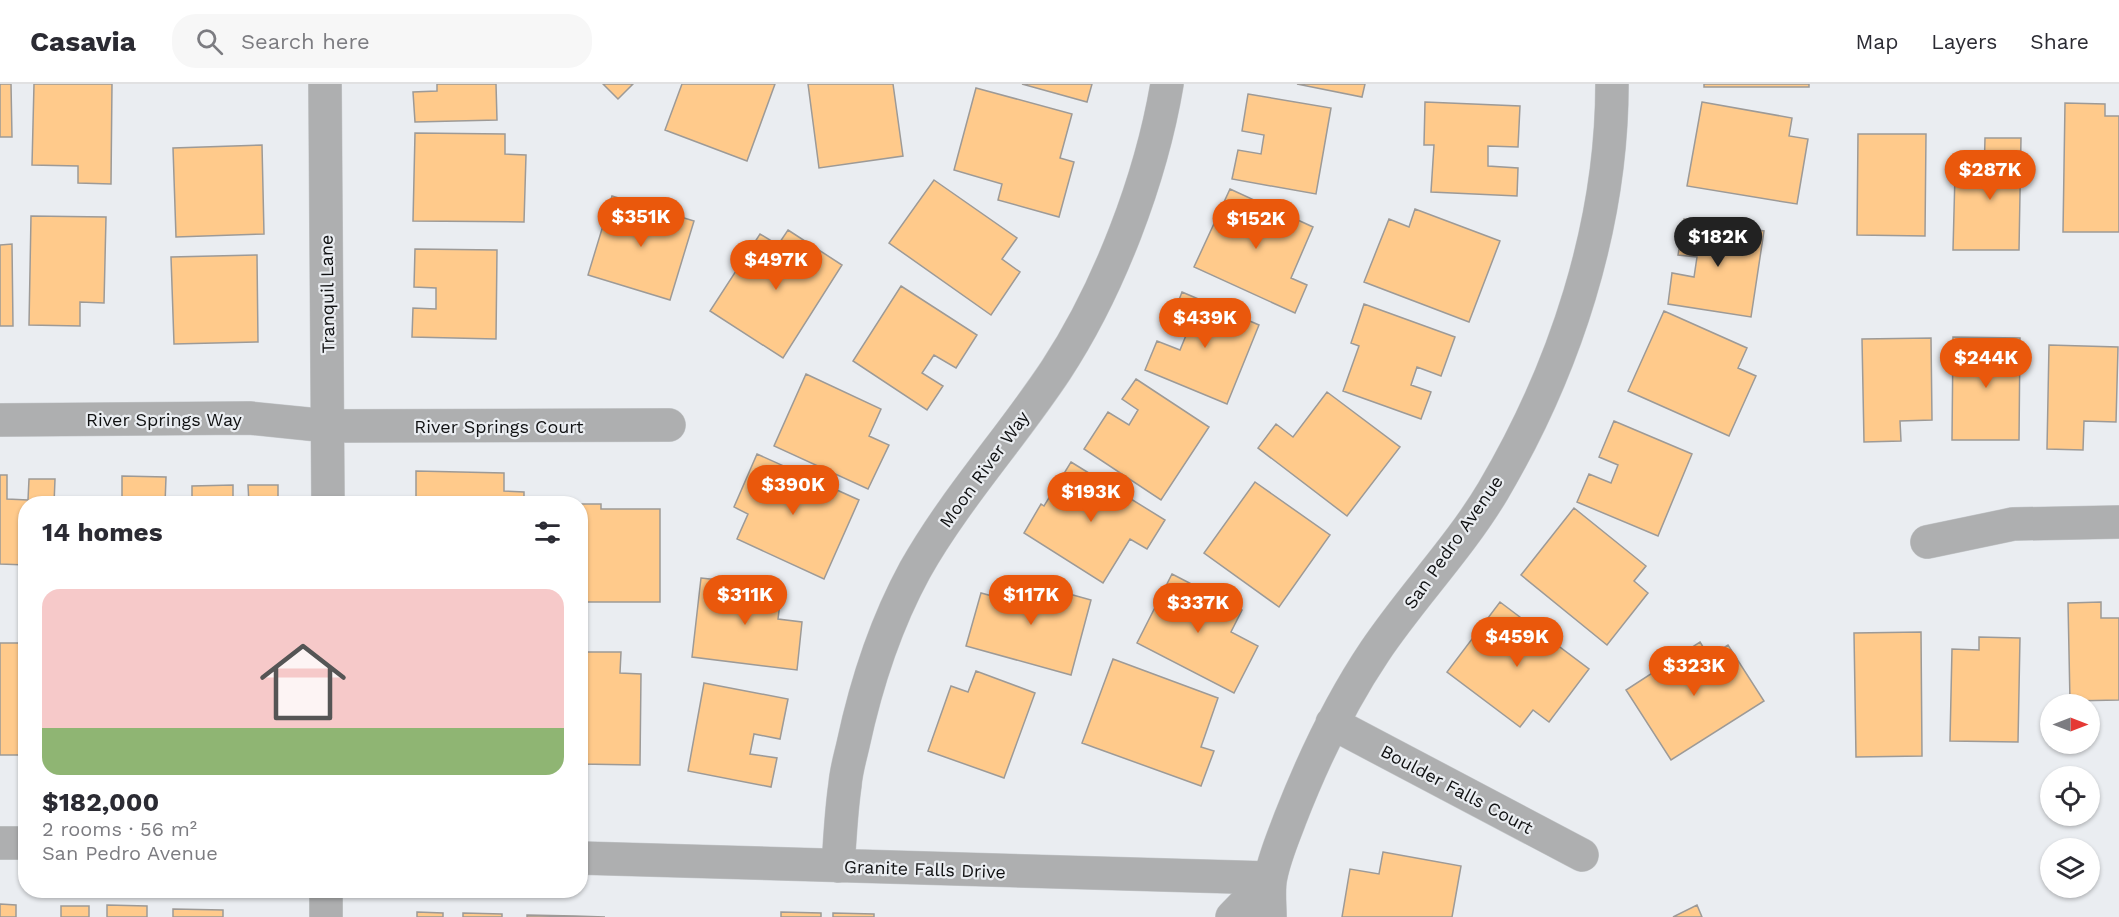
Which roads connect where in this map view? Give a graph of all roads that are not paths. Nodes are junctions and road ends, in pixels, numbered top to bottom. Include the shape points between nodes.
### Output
1 (325, 84) edge
2 (1167, 84) edge
3 (1612, 84) edge
4 (0, 420) edge
5 (669, 425) dead end
6 (328, 426) junction
7 (328, 496) edge
8 (2119, 522) edge
9 (1927, 542) dead end
10 (1332, 723) junction
11 (0, 843) edge
12 (18, 843) edge
13 (1582, 855) dead end
14 (588, 858) edge
15 (838, 866) junction
16 (1270, 878) junction
17 (326, 898) edge
18 (326, 917) edge
19 (1232, 917) edge
20 (1270, 917) edge

1 - 6 street, Tranquil Lane
2 - 15 street, Moon River Way via 1149,165 1121,244 1085,321 1033,404 950,513 915,571 886,632 863,696 845,784
3 - 10 street, San Pedro Avenue via 1605,177 1589,260 1564,340 1532,418 1492,492 1375,651
4 - 6 street, River Springs Way via 249,418
5 - 6 street, River Springs Court
6 - 7 street, Tranquil Lane
8 - 9 street via 2013,524
10 - 13 street, Boulder Falls Court
10 - 16 street, San Pedro Avenue via 1308,773
11 - 12 street
14 - 15 street, Granite Falls Drive
15 - 16 street, Granite Falls Drive
16 - 19 street, San Pedro Avenue
16 - 20 street, San Pedro Avenue
17 - 18 street

